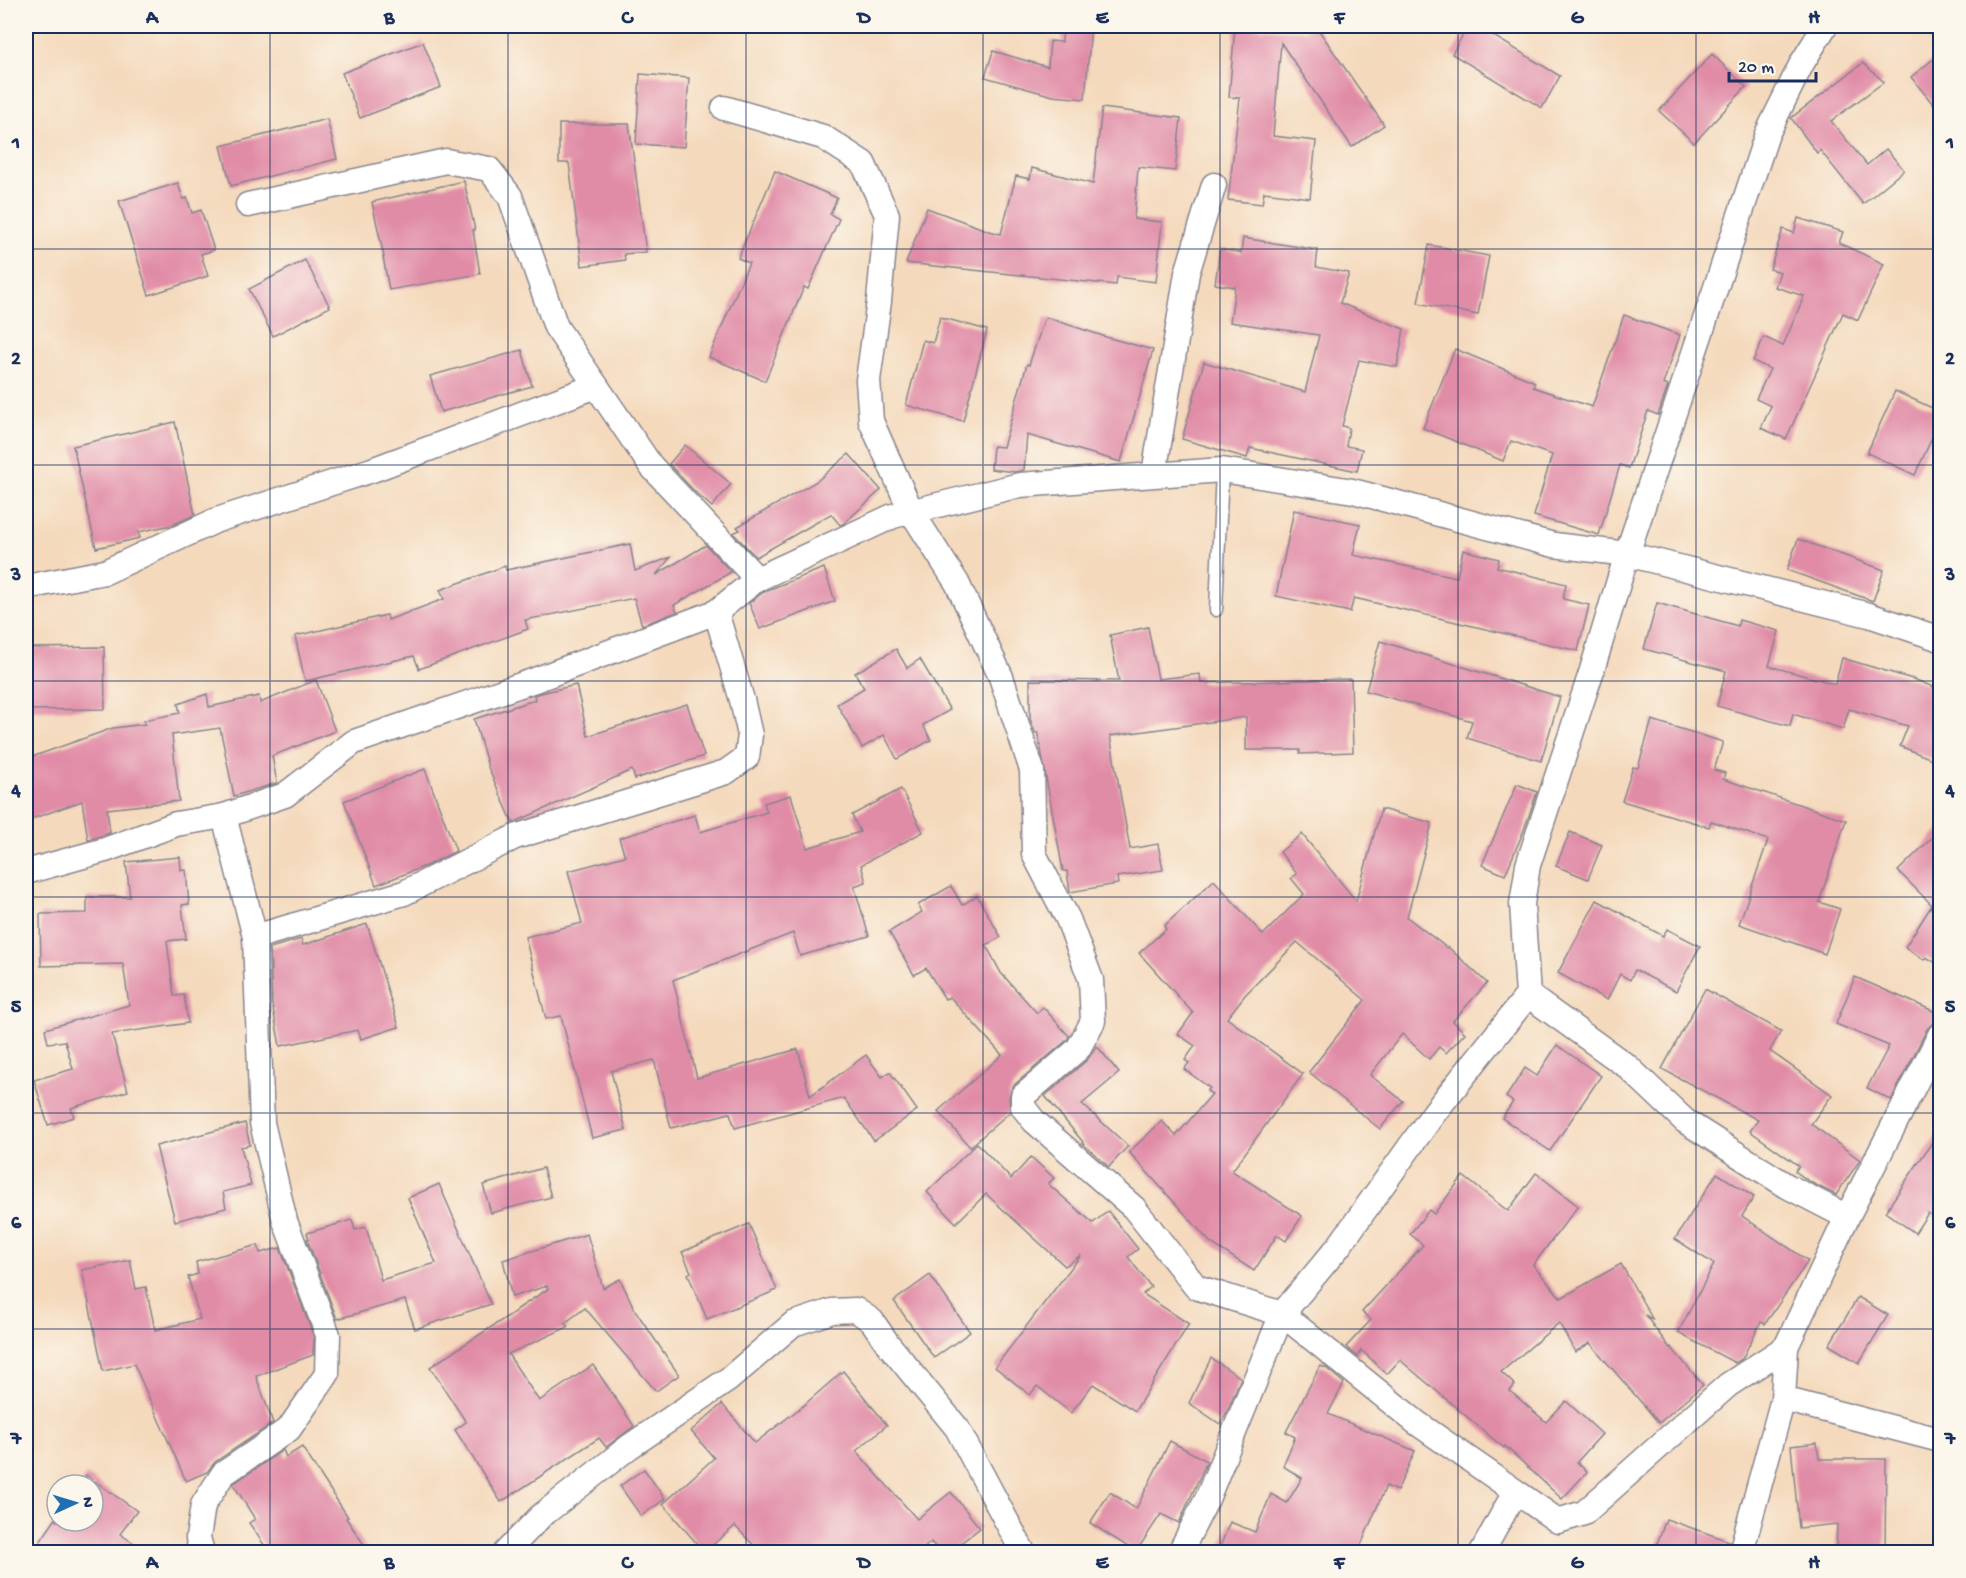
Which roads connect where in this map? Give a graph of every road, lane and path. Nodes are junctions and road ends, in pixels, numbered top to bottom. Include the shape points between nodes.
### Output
1 (1825, 26) edge
2 (724, 108) dead end
3 (1214, 184) dead end
4 (248, 205) dead end
5 (596, 386) junction
6 (1222, 470) junction
7 (1154, 474) junction
8 (911, 511) junction
9 (1627, 554) junction
10 (757, 579) junction
11 (26, 587) edge
12 (1216, 610) dead end
13 (716, 612) junction
14 (1941, 639) edge
15 (224, 816) junction
16 (26, 872) edge
17 (255, 937) junction
18 (1528, 995) junction
19 (1941, 1035) edge
20 (1847, 1217) junction
21 (1282, 1314) junction
22 (1786, 1347) junction
23 (1783, 1400) junction
24 (1941, 1440) edge
25 (1515, 1492) junction
26 (202, 1552) edge
27 (506, 1552) edge
28 (1023, 1552) edge
29 (1180, 1552) edge
30 (1482, 1552) edge
31 (1741, 1552) edge

1 - 9 street via 1767,134
2 - 8 street via 823,136 863,163 883,205 887,215 868,380 871,421
3 - 7 street via 1187,273
4 - 5 street via 446,161 489,169 510,196 556,327
5 - 10 street via 651,466
5 - 11 street via 372,470 217,520 105,572
6 - 7 street
6 - 9 street via 1353,491 1554,545
6 - 12 lane
7 - 8 street via 1020,485
8 - 10 street
8 - 21 street via 957,583 1001,677 1032,770 1034,854 1068,919 1091,980 1094,1020 1078,1049 1023,1096 1023,1107 1134,1208 1196,1287
9 - 14 street via 1869,615
9 - 18 street via 1528,865 1522,904
10 - 13 street
13 - 15 street via 536,680 354,742 285,795
13 - 17 street via 750,735 747,757 726,772 515,837 404,893
15 - 16 street via 176,824 105,850
15 - 17 street
17 - 26 street via 262,1123 285,1221 328,1335 327,1374 289,1430 223,1474 203,1505 198,1538
18 - 20 street via 1628,1067 1685,1121 1787,1186
18 - 21 street via 1434,1113 1339,1246
19 - 20 street
20 - 22 street
21 - 25 street via 1417,1423
21 - 29 street via 1207,1499
22 - 23 street
22 - 25 street via 1728,1385 1584,1513 1558,1521
23 - 24 street
23 - 31 street
25 - 30 street
27 - 28 street via 541,1516 629,1447 729,1379 793,1324 832,1311 856,1310 872,1321 957,1428

